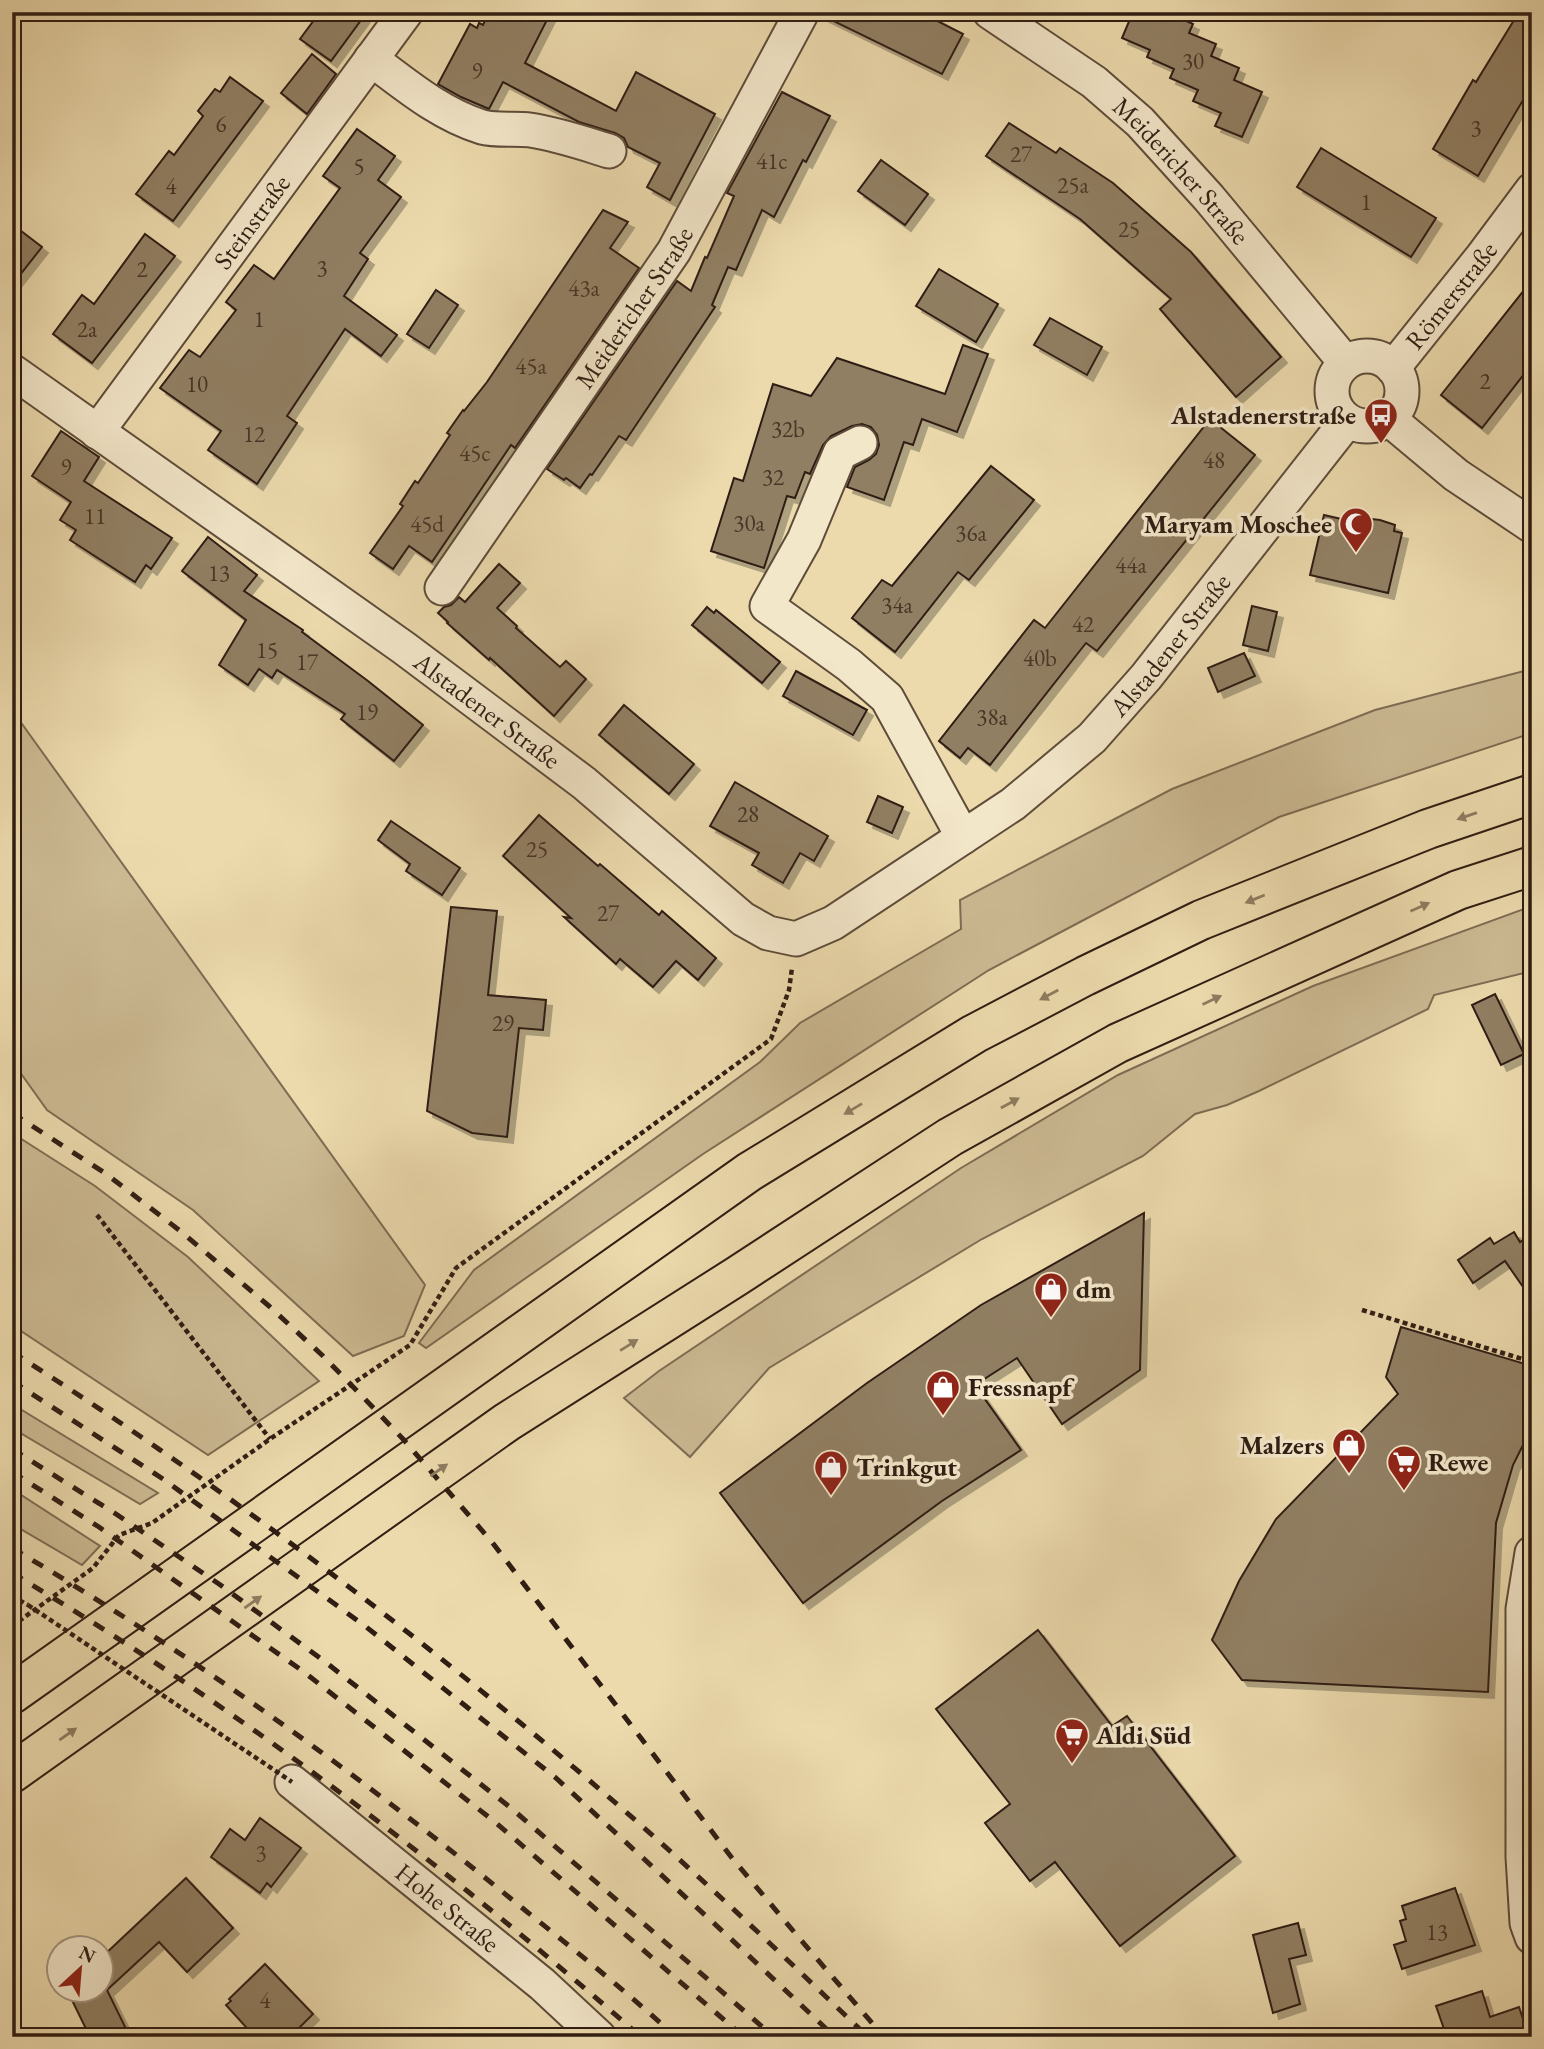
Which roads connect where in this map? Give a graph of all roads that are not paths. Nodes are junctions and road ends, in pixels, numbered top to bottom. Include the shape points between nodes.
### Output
1 (406, 12) edge
2 (802, 12) edge
3 (994, 13) edge
4 (372, 60) junction
5 (609, 151) dead end
6 (1532, 190) edge
7 (1345, 362) junction
8 (1393, 368) junction
9 (12, 371) edge
10 (1389, 419) junction
11 (1347, 421) junction
12 (97, 432) junction
13 (860, 443) dead end
14 (1532, 526) edge
15 (442, 588) dead end
16 (1532, 794) edge
17 (963, 837) junction
18 (1532, 866) edge
19 (1532, 1553) edge
20 (12, 1694) edge
21 (12, 1773) edge
22 (292, 1782) road end
23 (1532, 1937) edge
24 (599, 2037) edge

1 - 4 street, Steinstraße
2 - 15 street, Meidericher Straße via 674,251
3 - 7 street, Meidericher Straße via 1094,82 1140,122
4 - 5 street via 452,116 485,128 549,132
4 - 12 street, Steinstraße
6 - 8 street, Römerstraße
7 - 8 street via 1362,356 1379,358
7 - 11 street via 1333,381 1333,403
8 - 10 street via 1402,384 1400,403
9 - 12 street, Alstadener Straße
10 - 11 street via 1368,427
10 - 14 street via 1456,475
11 - 17 street, Alstadener Straße via 1146,677 1092,738 1013,804
12 - 17 street, Alstadener Straße via 404,648 584,783 743,919 768,933 796,939 833,923
13 - 17 street via 840,453 804,540 767,606 887,698
16 -> 20 highway via 1428,829 1201,920 974,1034 749,1172
21 -> 18 highway via 507,1422 950,1137 1118,1043 1458,890
19 - 23 street via 1523,1609 1522,1813 1527,1923
22 - 24 street, Hohe Straße via 541,1984

